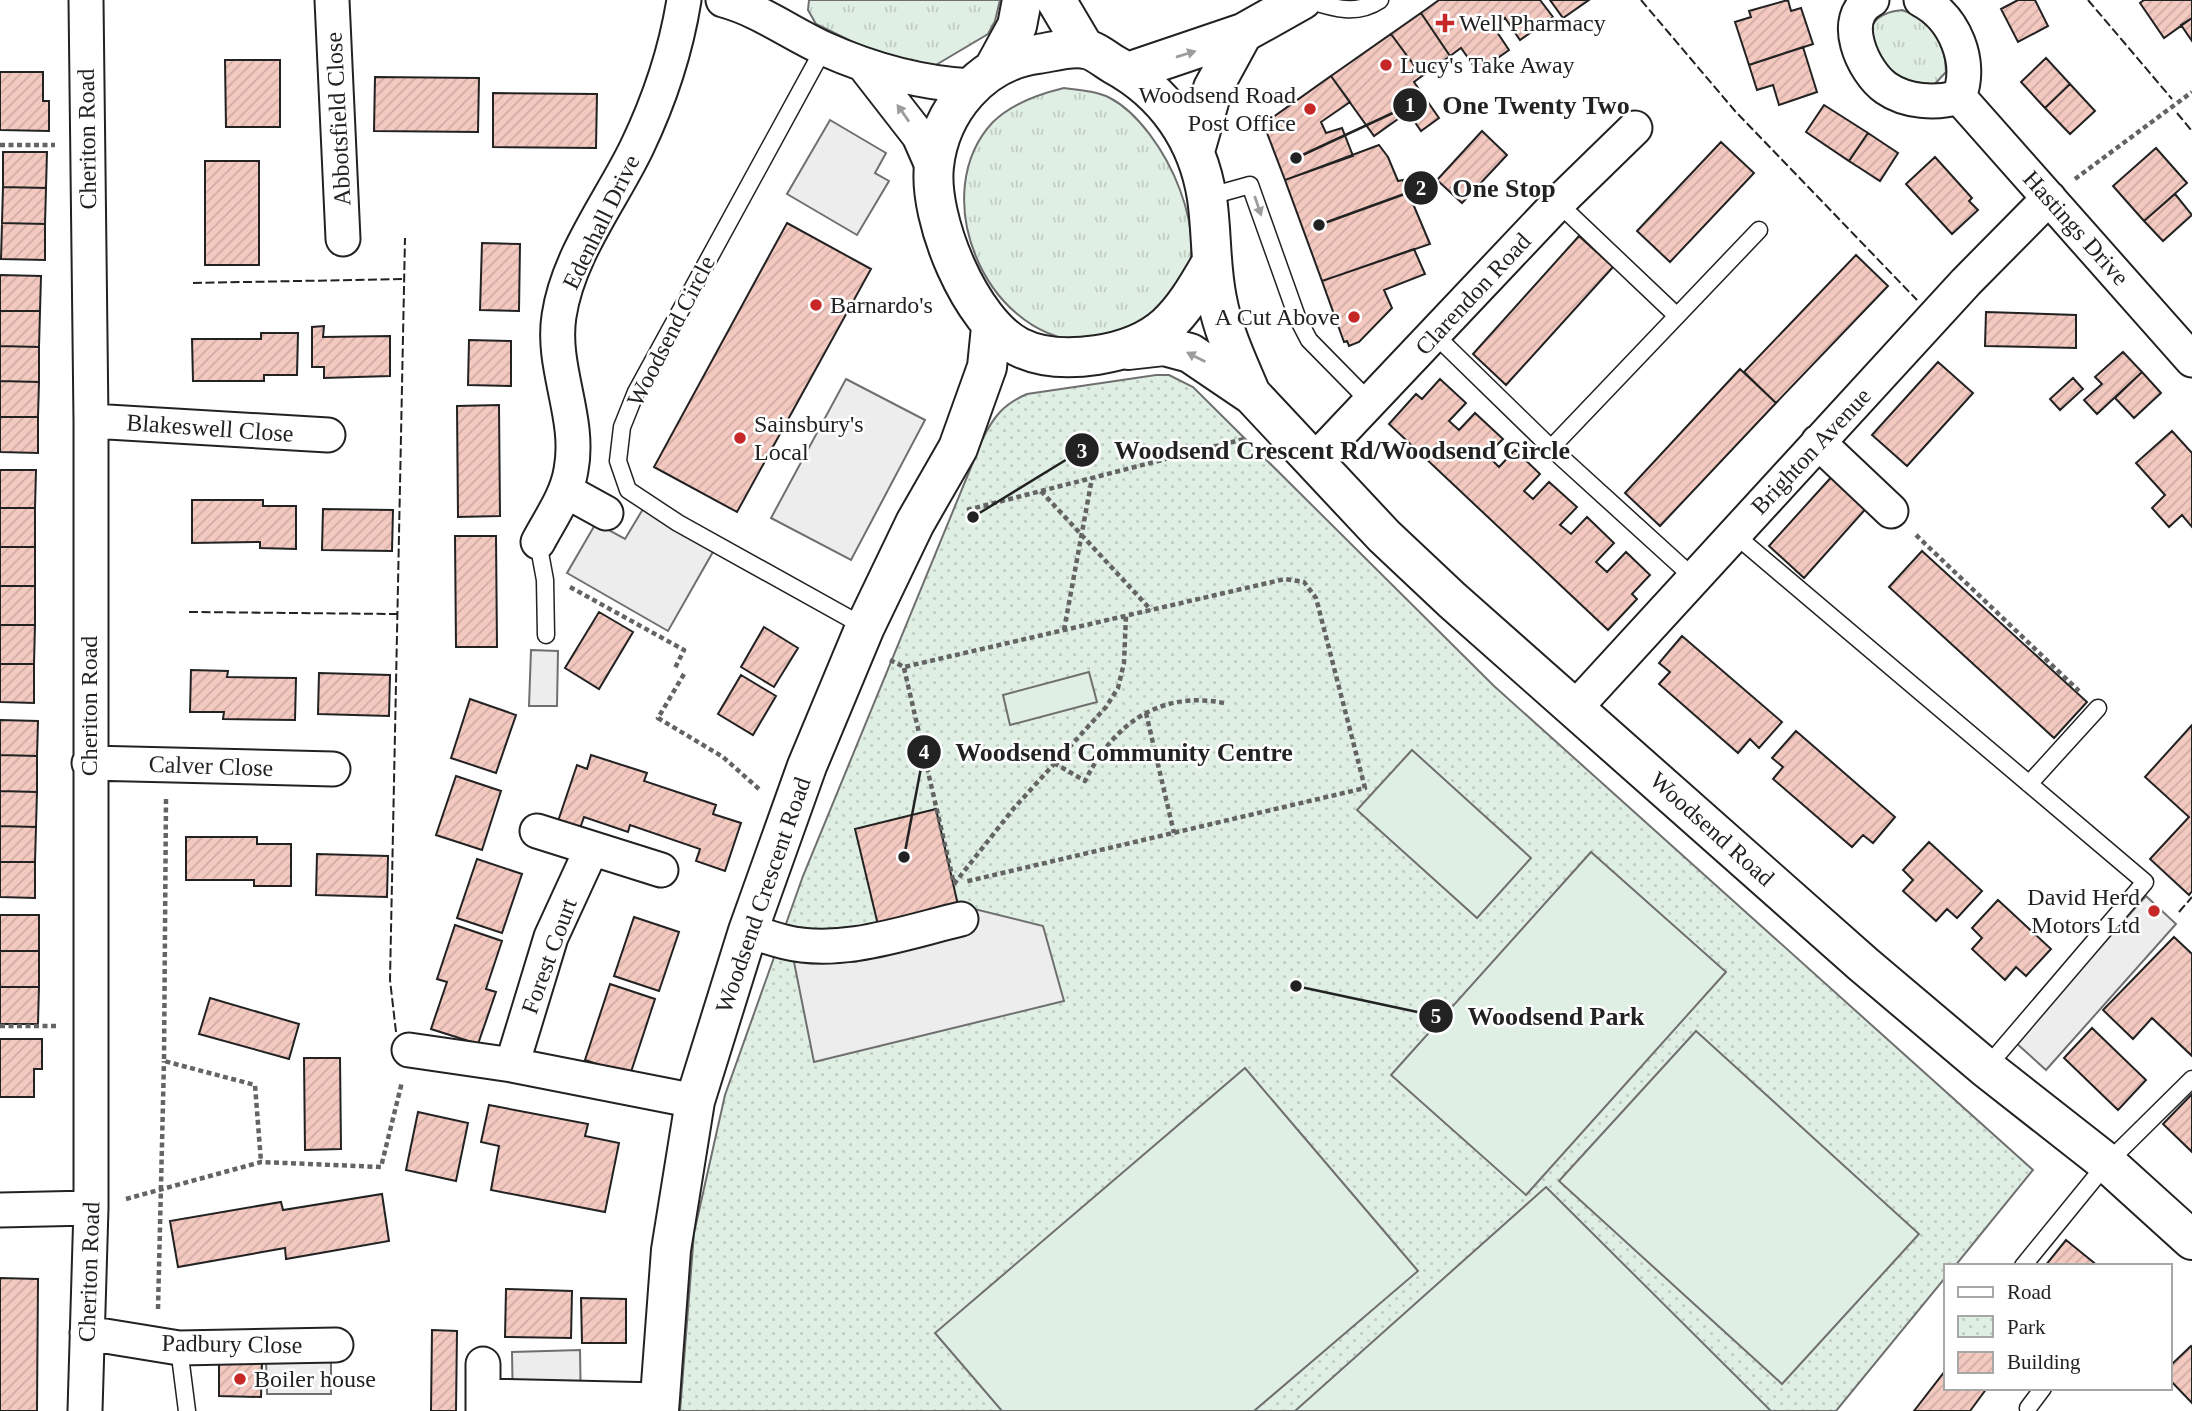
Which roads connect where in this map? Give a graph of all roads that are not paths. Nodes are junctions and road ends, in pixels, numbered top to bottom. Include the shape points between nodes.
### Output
1 (86, 0) edge
2 (332, 0) edge
3 (684, 0) edge
4 (723, 0) edge
5 (1022, 0) edge
6 (1056, 0) edge
7 (1302, 0) edge
8 (1308, 0) edge
9 (1380, 0) edge
10 (1871, 0) edge
11 (1921, 0) edge
12 (1243, 33) junction
13 (824, 48) junction
14 (1085, 48) junction
15 (863, 64) junction
16 (1128, 72) junction
17 (982, 77) junction
18 (1959, 97) junction
19 (1636, 128) dead end
20 (1195, 151) junction
21 (933, 167) junction
22 (1207, 197) junction
23 (2049, 198) junction
24 (1558, 203) junction
25 (1759, 230) dead end
26 (343, 239) dead end
27 (1211, 263) junction
28 (1676, 316) junction
29 (991, 327) junction
30 (1434, 335) junction
31 (1128, 350) junction
32 (1048, 356) junction
33 (2192, 360) edge
34 (1252, 396) junction
35 (1370, 402) junction
36 (972, 411) junction
37 (91, 421) junction
38 (328, 435) dead end
39 (1818, 442) junction
40 (1551, 448) junction
41 (1313, 462) junction
42 (566, 491) junction
43 (1891, 511) road end
44 (606, 513) dead end
45 (1734, 534) junction
46 (538, 542) joint
47 (1694, 578) junction
48 (546, 635) dead end
49 (862, 636) junction
50 (1576, 707) junction
51 (2098, 708) road end
52 (89, 763) junction
53 (333, 769) dead end
54 (2029, 784) junction
55 (537, 831) dead end
56 (591, 850) junction
57 (661, 870) dead end
58 (961, 919) road end
59 (748, 931) junction
60 (410, 1050) road end
61 (512, 1065) junction
62 (1986, 1068) junction
63 (2192, 1079) edge
64 (695, 1101) junction
65 (2107, 1163) junction
66 (91, 1208) junction
67 (0, 1210) edge
68 (2192, 1240) edge
69 (2025, 1264) edge
70 (87, 1333) junction
71 (336, 1345) dead end
72 (168, 1346) junction
73 (2042, 1390) edge
74 (483, 1391) edge
75 (659, 1405) edge
76 (2028, 1408) dead end
77 (85, 1411) edge
78 (187, 1411) edge

1 - 37 street, Cheriton Road
2 - 26 street, Abbotsfield Close
3 - 42 street, Edenhall Drive via 656,103 589,238 559,315 558,342 573,443
4 - 13 street via 744,6
5 - 17 street via 1017,26
6 - 14 street
7 - 12 street
8 - 9 lane via 1348,10
10 - 18 street via 1858,15 1856,28 1861,57 1872,75 1885,87 1922,101
11 - 18 street via 1941,14 1961,49 1965,83
16 -> 12 street
12 - 20 street via 1213,88
13 - 15 street
13 - 49 lane, Woodsend Circle via 636,392 622,427 618,461 628,490
14 - 16 street
14 - 17 street via 1033,54
15 - 17 street via 903,77
21 -> 15 street via 919,136
16 - 20 street via 1176,116
17 - 21 street via 944,125
18 - 23 street, Hastings Drive
19 - 24 street, Clarendon Road
20 - 22 street
21 - 29 street via 952,258 968,295
22 - 27 street
22 -> 35 lane via 1250,185 1309,340
23 - 33 street, Hastings Drive
23 - 39 street, Brighton Avenue
24 - 28 lane
24 - 30 street, Clarendon Road
25 - 28 lane
27 - 31 street via 1187,304 1159,332
27 - 34 street, Woodsend Road via 1217,302
28 - 40 lane
29 - 32 street via 1019,346
29 - 36 street, Woodsend Crescent Road via 987,366
30 - 35 street, Clarendon Road
30 - 40 lane
31 - 32 street
34 -> 31 street, Woodsend Road via 1190,353 1164,346
32 - 36 street, Woodsend Crescent Road via 1002,378
34 - 41 street, Woodsend Road
35 - 41 street, Clarendon Road
36 - 49 street, Woodsend Crescent Road via 958,448 915,523
37 - 38 street, Blakeswell Close
37 - 52 street, Cheriton Road
39 - 43 street
39 - 45 street, Brighton Avenue
40 - 47 lane
41 - 50 street, Woodsend Road via 1452,600
42 - 44 street
42 - 46 street, Edenhall Drive
45 - 47 street, Brighton Avenue
45 - 54 lane
46 - 48 lane via 545,580
47 - 50 street, Brighton Avenue
49 - 59 street, Woodsend Crescent Road
50 - 62 street, Woodsend Road
51 - 54 lane
52 - 53 street, Calver Close
52 - 66 street, Cheriton Road
54 - 62 lane via 2145,882
55 - 56 street
56 - 57 street
56 - 61 street, Forest Court via 551,937
58 - 59 street via 858,943 825,945 787,943
59 - 64 street, Woodsend Crescent Road
60 - 61 street
61 - 64 street
62 - 65 street, Woodsend Road
63 - 65 lane
64 - 75 street, Woodsend Crescent Road via 671,1250
65 - 68 street, Woodsend Road
65 - 69 lane
66 - 67 street
66 - 70 street, Cheriton Road
70 - 72 street, Padbury Close
70 - 77 street, Cheriton Road
71 - 72 street, Padbury Close
72 - 78 lane
73 - 76 lane
74 - 75 street

